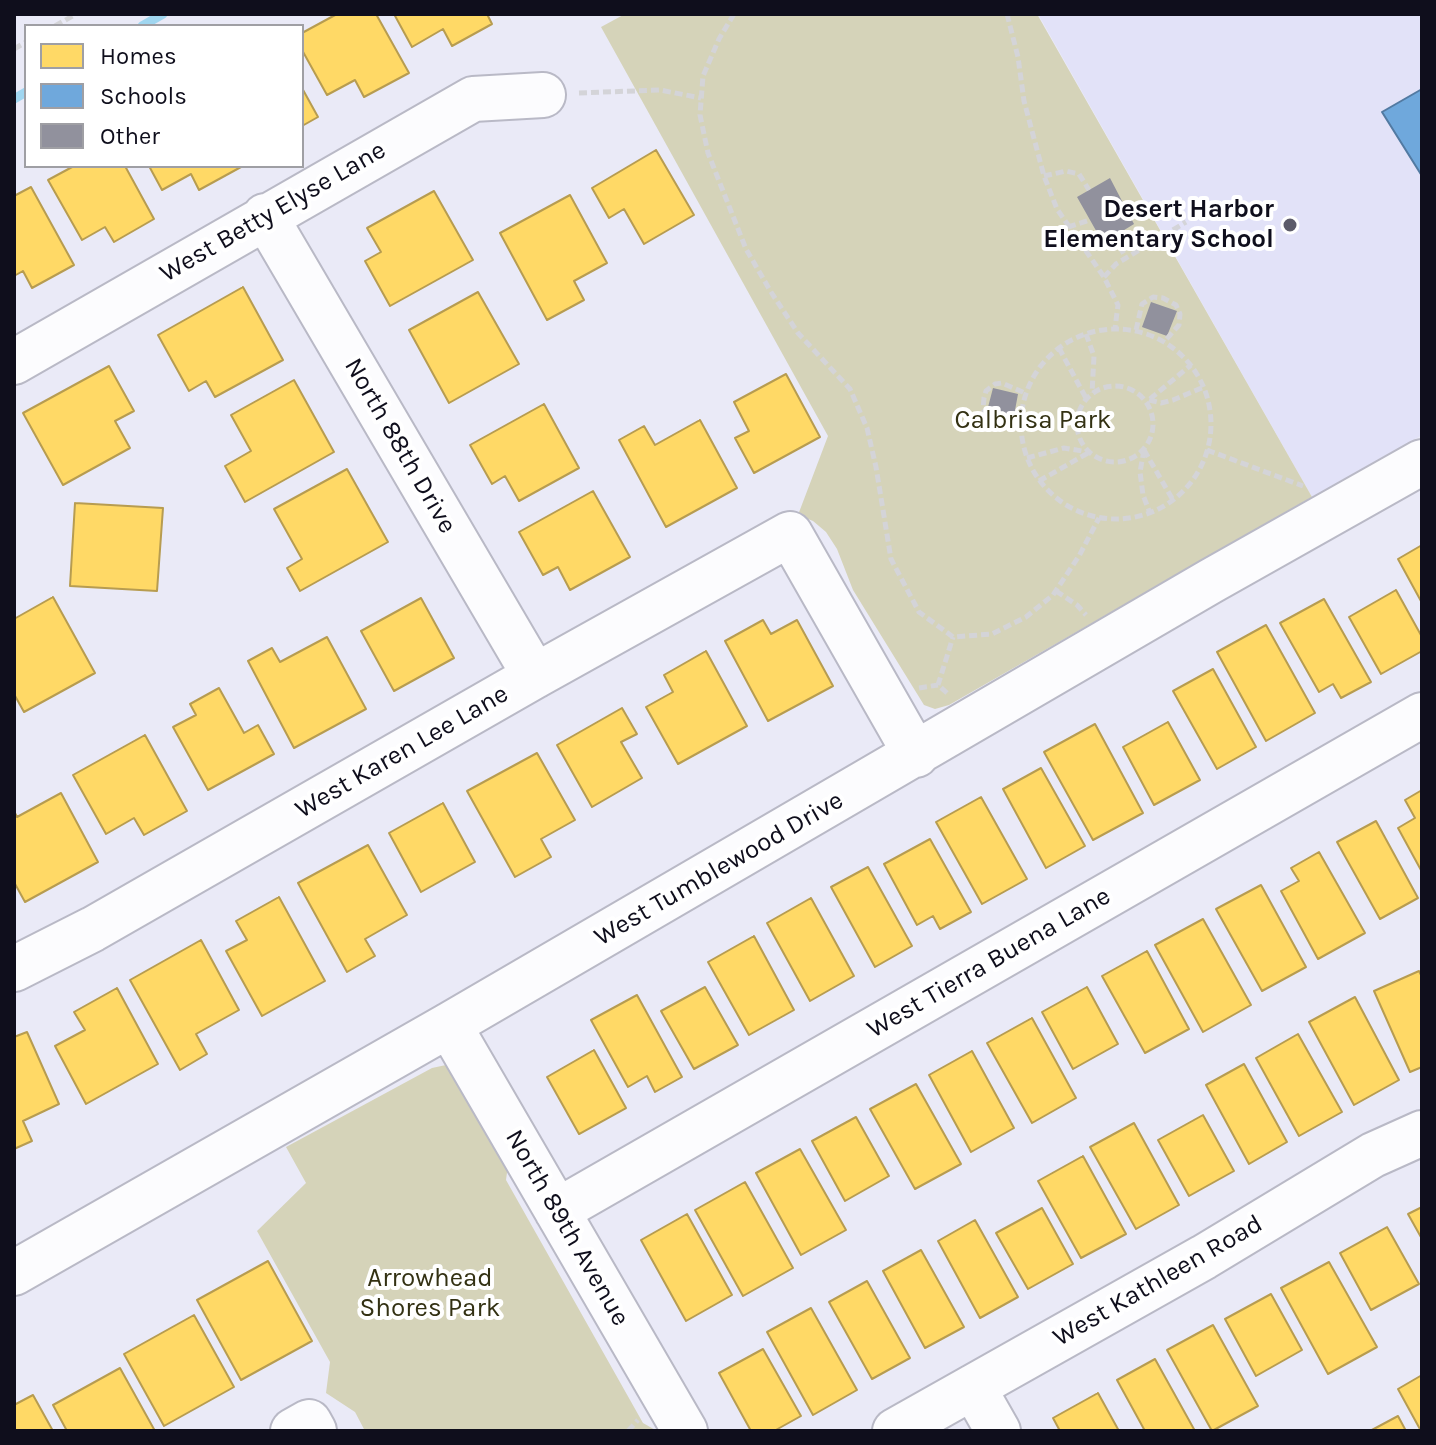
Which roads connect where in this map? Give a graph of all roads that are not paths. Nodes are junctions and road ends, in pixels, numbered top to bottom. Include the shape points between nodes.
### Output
1 (543, 95) road end
2 (265, 216) junction
3 (14, 362) edge
4 (1422, 462) edge
5 (535, 676) junction
6 (1422, 715) edge
7 (916, 755) junction
8 (14, 969) edge
9 (449, 1025) junction
10 (1422, 1133) edge
11 (557, 1211) junction
12 (14, 1273) edge
13 (973, 1387) junction
14 (685, 1431) edge
15 (895, 1431) edge
16 (998, 1431) edge

1 - 2 street, West Betty Elyse Lane via 473,99
2 - 3 street, West Betty Elyse Lane
2 - 5 street, North 88th Drive
4 - 7 street, West Tumblewood Drive
5 - 7 street, West Karen Lee Lane via 790,534
5 - 8 street, West Karen Lee Lane
6 - 11 street, West Tierra Buena Lane
7 - 9 street, West Tumblewood Drive
9 - 11 street, North 89th Avenue
9 - 12 street, West Tumblewood Drive
10 - 13 street, West Kathleen Road via 1373,1155
11 - 14 street, North 89th Avenue
13 - 15 street, West Kathleen Road
13 - 16 street

